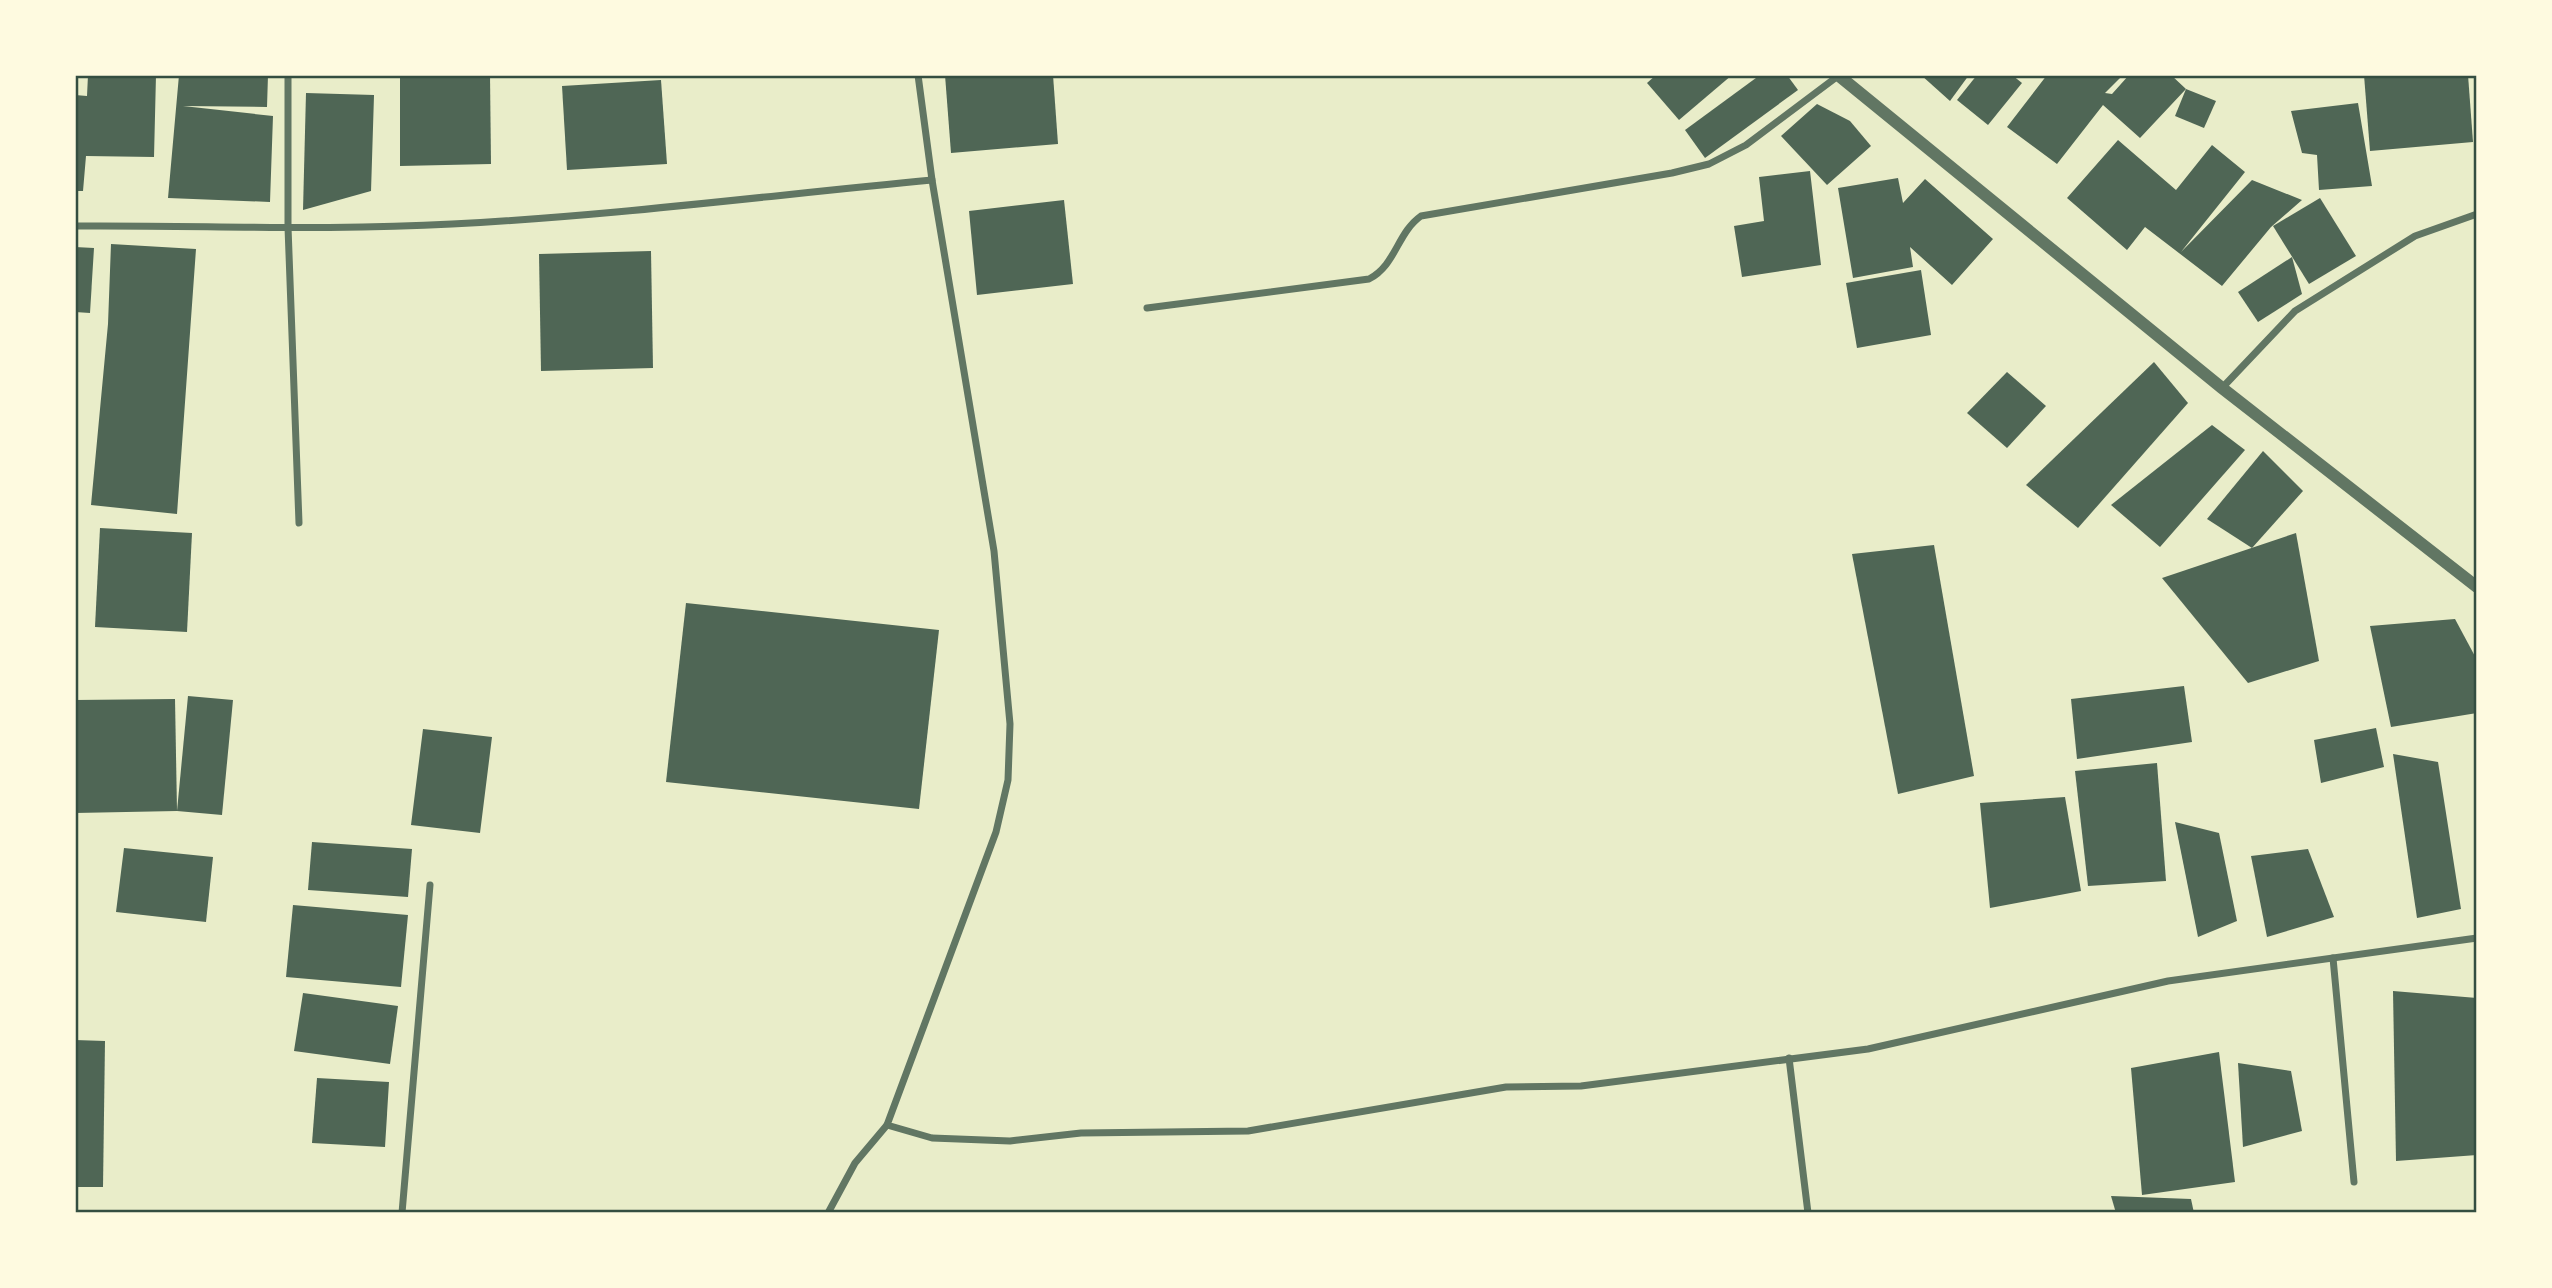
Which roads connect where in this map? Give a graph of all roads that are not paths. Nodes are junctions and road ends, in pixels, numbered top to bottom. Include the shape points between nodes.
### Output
1 (288, 75) edge
2 (918, 75) edge
3 (1838, 75) edge
4 (932, 180) junction
5 (2477, 214) edge
6 (75, 226) edge
7 (288, 227) junction
8 (1147, 308) dead end
9 (2222, 388) junction
10 (299, 523) dead end
11 (2477, 587) edge
12 (430, 886) dead end
13 (2477, 938) edge
14 (2333, 958) junction
15 (1789, 1058) junction
16 (887, 1125) junction
17 (2354, 1182) dead end
18 (402, 1213) edge
19 (828, 1213) edge
20 (1808, 1213) edge

1 - 7 street
2 - 4 street
3 - 8 street via 1746,145 1709,164 1421,216 1410,224 1389,263 1369,279
3 - 9 street
4 - 7 street via 455,224
4 - 16 street via 994,551 1010,724 1008,780 996,832
5 - 9 street via 2415,236 2295,311
6 - 7 street
7 - 10 street
9 - 11 street
12 - 18 street
13 - 14 street
14 - 15 street via 2168,981 1868,1049
14 - 17 street
15 - 16 street via 1581,1086 1506,1087 1248,1130 1081,1133 1010,1141 932,1138
15 - 20 street
16 - 19 street via 855,1163

